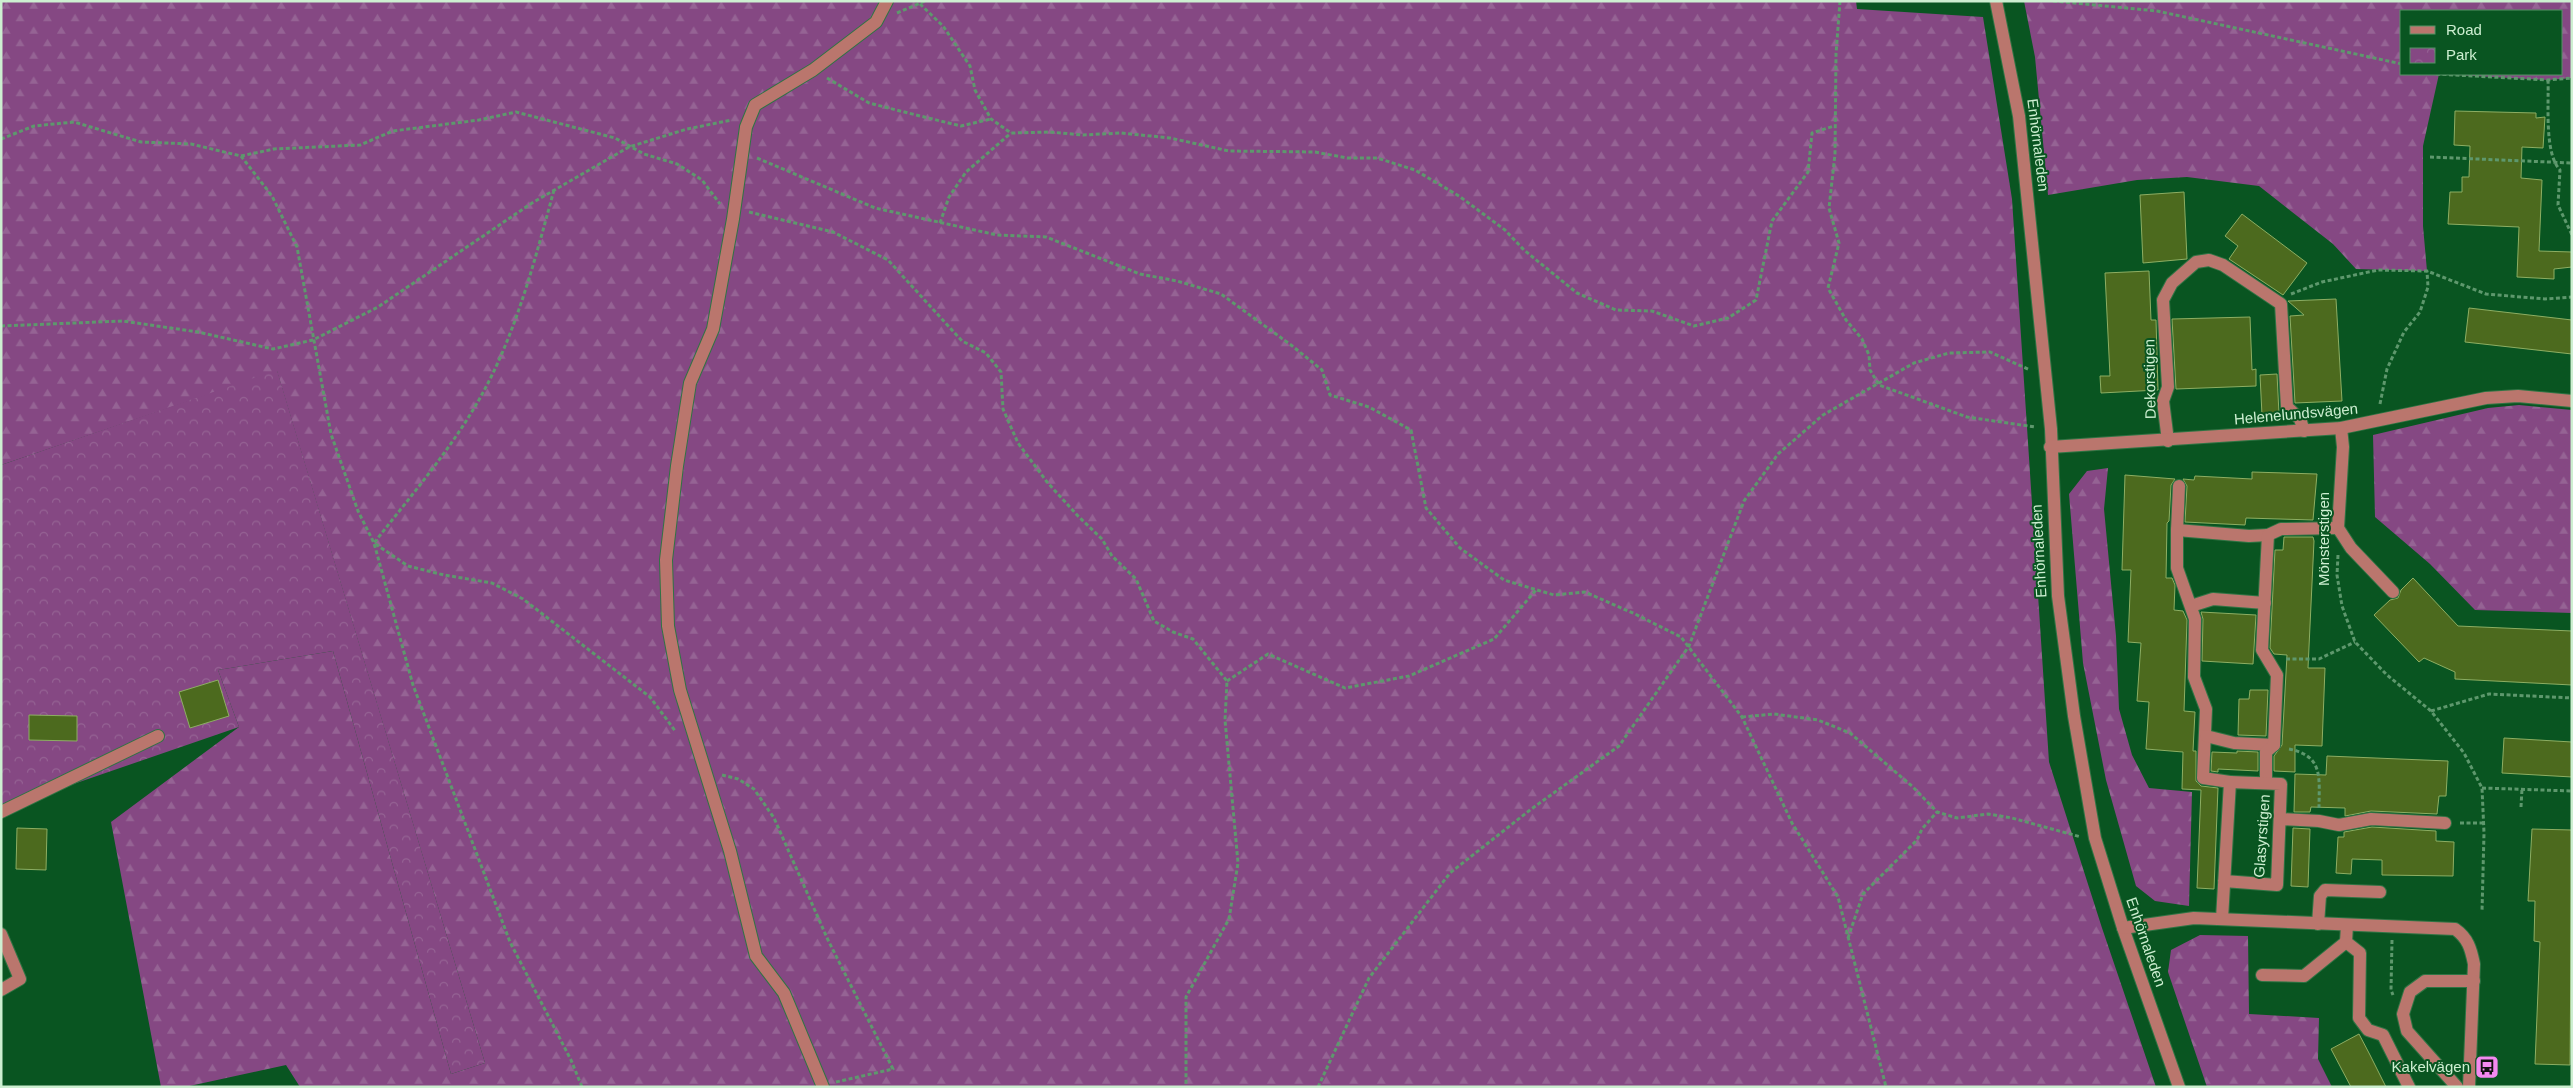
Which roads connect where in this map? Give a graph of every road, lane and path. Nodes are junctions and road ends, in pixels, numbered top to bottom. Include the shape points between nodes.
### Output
1 (887, 1) edge
2 (1840, 1) edge
3 (1996, 1) edge
4 (2053, 1) edge
5 (920, 4) dead end
6 (2400, 64) edge
7 (813, 70) junction
8 (2455, 75) edge
9 (2572, 78) edge
10 (2548, 80) junction
11 (755, 105) junction
12 (991, 119) junction
13 (1834, 126) junction
14 (1011, 133) junction
15 (1, 139) edge
16 (629, 147) junction
17 (743, 152) junction
18 (241, 156) junction
19 (2430, 157) dead end
20 (2554, 163) junction
21 (2572, 163) edge
22 (554, 190) junction
23 (736, 199) junction
24 (722, 208) dead end
25 (940, 223) junction
26 (2572, 235) edge
27 (2427, 271) junction
28 (2572, 297) edge
29 (2282, 304) junction
30 (1, 326) edge
31 (313, 340) junction
32 (2047, 377) junction
33 (1879, 385) junction
34 (2572, 401) edge
35 (2381, 421) junction
36 (2341, 428) junction
37 (2051, 429) junction
38 (2304, 431) junction
39 (2168, 440) junction
40 (2050, 448) junction
41 (2179, 486) dead end
42 (2338, 528) junction
43 (2177, 530) junction
44 (2268, 535) junction
45 (374, 543) junction
46 (1536, 590) junction
47 (2393, 592) dead end
48 (2265, 603) junction
49 (2191, 606) junction
50 (2355, 642) junction
51 (1689, 646) junction
52 (2268, 659) junction
53 (1227, 681) junction
54 (2572, 698) edge
55 (2431, 711) junction
56 (1742, 717) junction
57 (678, 734) dead end
58 (158, 736) dead end
59 (2206, 736) junction
60 (2274, 745) junction
61 (706, 771) junction
62 (2230, 782) junction
63 (2266, 784) junction
64 (2482, 788) junction
65 (2522, 789) junction
66 (2572, 791) edge
67 (2521, 807) dead end
68 (1, 812) edge
69 (1937, 812) junction
70 (2280, 819) junction
71 (2319, 821) junction
72 (2445, 823) joint
73 (2484, 823) junction
74 (2095, 838) junction
75 (2224, 881) junction
76 (2380, 892) dead end
77 (2482, 912) dead end
78 (2222, 919) junction
79 (2318, 924) junction
80 (2347, 925) junction
81 (2392, 927) junction
82 (2123, 928) junction
83 (1, 934) edge
84 (1848, 939) junction
85 (2346, 942) junction
86 (2262, 975) dead end
87 (2474, 981) junction
88 (1, 990) edge
89 (2403, 1014) junction
90 (823, 1086) edge
91 (582, 1087) edge
92 (1186, 1087) edge
93 (1318, 1087) edge
94 (1886, 1087) edge
95 (2179, 1087) edge
96 (2409, 1087) edge
97 (2457, 1087) edge
98 (2469, 1087) edge

1 - 7 street via 876,22
2 - 13 path
3 - 32 street, Enhörnaleden via 2020,116
4 - 6 path via 2157,11
5 - 12 path via 944,26 970,66 975,90
7 - 11 street
7 - 12 path via 869,103 961,126
8 - 10 path
9 - 10 path
10 - 20 path
11 - 16 path via 735,120 686,129
11 - 17 street via 746,127
12 - 14 path
13 - 14 path via 1812,133 1808,172 1772,221 1756,300 1728,318 1694,326 1652,311 1616,310 1577,292 1460,196 1414,170 1377,158 1347,158 1315,152 1229,151 1170,138 1121,133
13 - 33 path via 1835,154 1829,208 1839,243 1828,288 1846,320 1862,339 1869,355 1870,370
14 - 25 path via 966,172 949,197
15 - 18 path via 34,126 74,122 141,142 191,144
16 - 18 path via 615,138 516,112 393,131 360,144 274,149
16 - 22 path
16 - 24 path via 677,164 702,180
17 - 23 street
17 - 25 path via 875,208
18 - 31 path via 272,196 297,247
19 - 20 path
20 - 21 path
20 - 26 path via 2560,170 2558,205
22 - 31 path via 378,307
22 - 45 path via 524,296 493,374 450,447
23 - 53 path via 750,214 833,232 888,260 962,341 986,353 1001,372 1003,409 1018,443 1078,516 1102,539 1112,556 1136,579 1154,621 1193,639
23 - 61 street via 713,329 690,383 666,560 668,626 678,681
25 - 46 path via 996,235 1046,237 1140,274 1221,294 1322,370 1330,395 1369,407 1411,430 1426,508 1460,548 1504,580
27 - 28 path via 2486,294 2545,299
27 - 29 path via 2378,270 2322,282 2290,294
27 - 35 path via 2428,287 2420,312 2404,332 2387,369 2379,407
29 - 38 street via 2287,407 2300,419
29 - 39 street, Dekorstigen via 2224,265 2209,260 2196,262 2172,283 2163,300 2168,387 2163,401
30 - 31 path via 124,321 198,332 273,349
31 - 45 path via 331,434 358,511
32 - 33 path via 1990,352 1949,353 1914,363
32 - 37 street, Enhörnaleden
33 - 37 path via 1967,417
33 - 51 path via 1823,415 1778,454 1744,501
34 - 35 street, Helenelundsvägen via 2518,396 2486,398
35 - 36 street, Helenelundsvägen
36 - 38 street, Helenelundsvägen
36 - 42 street, Mönsterstigen via 2343,447
37 - 40 street, Enhörnaleden
38 - 39 street, Helenelundsvägen
39 - 40 street, Helenelundsvägen
40 - 74 street, Enhörnaleden via 2058,596
41 - 43 street, Glasyrstigen
42 - 44 street via 2281,529
42 - 47 street via 2351,548
42 - 50 path, Mönsterstigen via 2342,606
43 - 44 street
43 - 49 street, Glasyrstigen via 2177,568
44 - 48 street, Glasyrstigen
45 - 57 path via 408,566 444,576 492,583 522,599 650,697
45 - 91 path via 413,685 510,942
46 - 51 path via 1554,595 1585,592 1681,637
46 - 53 path via 1494,639 1410,676 1346,688 1268,654
48 - 49 street via 2213,599
48 - 52 street, Glasyrstigen via 2262,650
49 - 59 street, Glasyrstigen via 2195,619 2194,677 2206,709
50 - 52 path via 2319,659
50 - 55 path, Mönsterstigen via 2387,675
51 - 56 path
51 - 93 path via 1619,746 1450,873 1369,978
52 - 60 street, Glasyrstigen via 2277,675
53 - 92 path via 1225,720 1238,862 1229,919 1186,997
54 - 55 path via 2489,694
55 - 64 path, Mönsterstigen via 2464,753
56 - 69 path via 1774,714 1818,720 1850,733
56 - 84 path via 1792,822 1838,896
58 - 68 street
59 - 60 street
59 - 62 street, Glasyrstigen via 2204,778
60 - 63 street, Glasyrstigen via 2266,752
60 - 71 path via 2302,751 2314,761 2319,774
61 - 90 street via 756,956 784,993
61 - 90 path via 738,779 754,789 774,818 828,940 893,1069
62 - 63 street, Glasyrstigen
62 - 75 street
63 - 70 street, Glasyrstigen via 2281,784
64 - 65 path
64 - 73 path
65 - 66 path
65 - 67 path
69 - 74 path via 1957,818 1988,814
69 - 84 path via 1917,840 1863,894
70 - 71 street
70 - 75 street, Glasyrstigen via 2277,885
71 - 72 street via 2339,825 2372,819
72 - 73 path
73 - 77 path
74 - 82 street, Enhörnaleden
75 - 78 street
76 - 79 street via 2325,890 2320,896
78 - 79 street
78 - 82 street via 2194,918
79 - 80 street
80 - 81 street
80 - 85 street
81 - 87 street via 2455,929 2470,946
81 - 89 path via 2391,990
82 - 95 street, Enhörnaleden
83 - 88 street via 20,979
84 - 94 path
85 - 86 street via 2304,976
85 - 96 street via 2360,953 2359,1018 2368,1030 2383,1035
87 - 89 street via 2425,981 2410,992
87 - 98 street
89 - 97 street via 2407,1030

